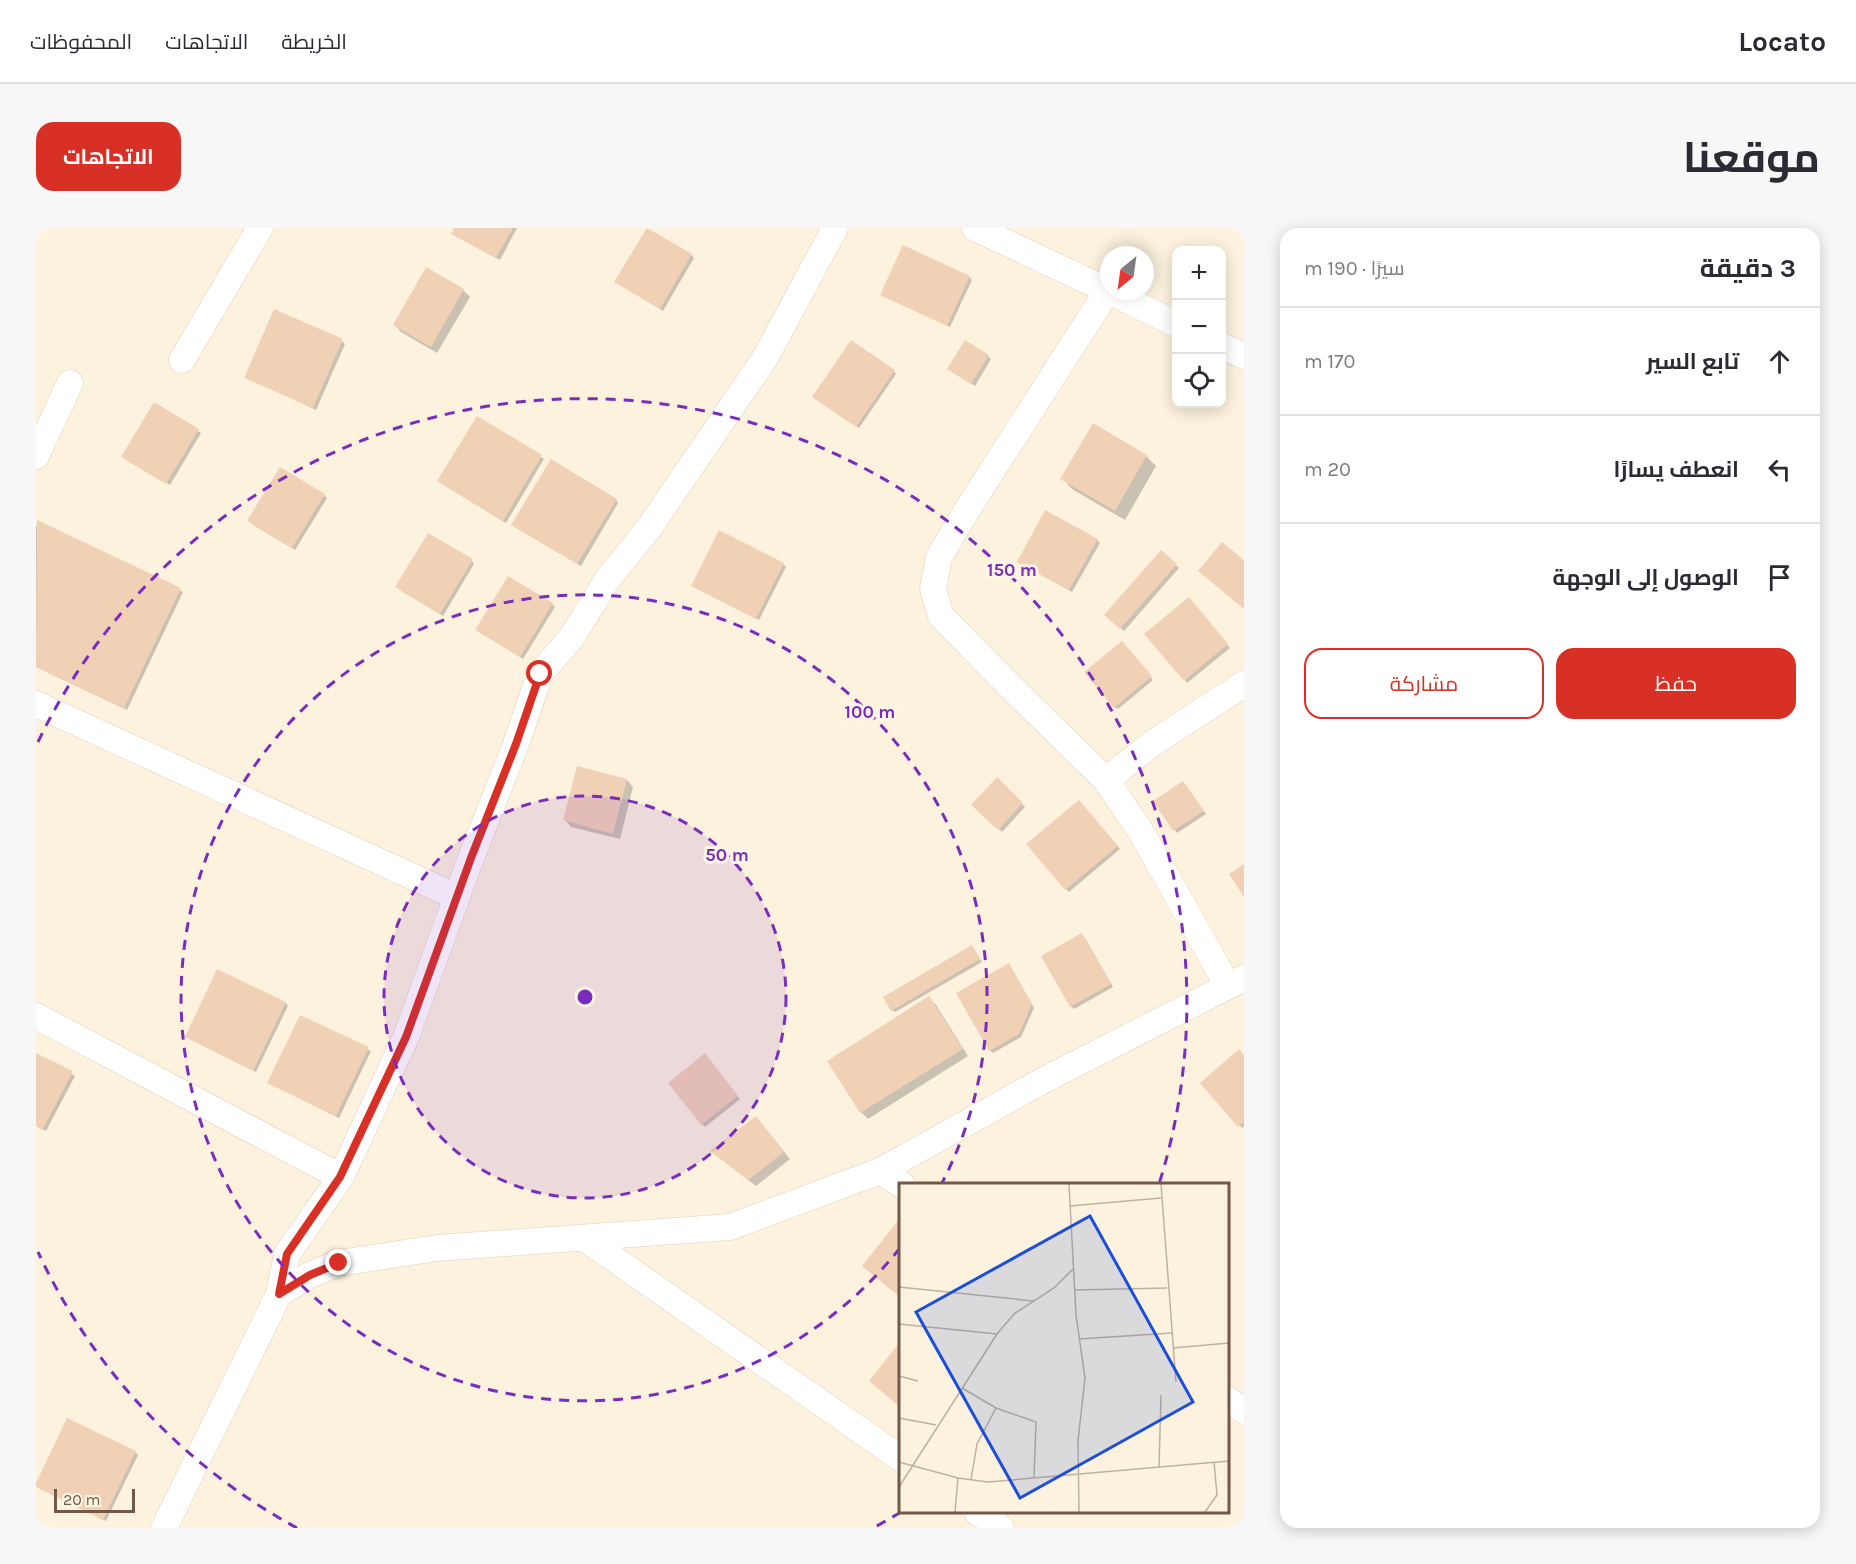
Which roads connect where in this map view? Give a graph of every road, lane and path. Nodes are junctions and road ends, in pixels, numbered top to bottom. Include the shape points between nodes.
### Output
1 (260, 228) edge
2 (835, 228) edge
3 (975, 228) edge
4 (1100, 287) edge
5 (1103, 300) edge
6 (1127, 300) edge
7 (1172, 322) edge
8 (1226, 348) edge
9 (1244, 356) edge
10 (182, 360) dead end
11 (70, 383) dead end
12 (36, 456) edge
13 (1244, 684) edge
14 (36, 704) edge
15 (1106, 780) junction
16 (457, 897) junction
17 (1236, 982) edge
18 (36, 1016) edge
19 (880, 1171) junction
20 (340, 1177) junction
21 (899, 1183) edge
22 (584, 1238) junction
23 (279, 1294) junction
24 (1229, 1401) edge
25 (1244, 1411) edge
26 (899, 1457) edge
27 (978, 1513) edge
28 (164, 1528) edge
29 (1000, 1528) edge

1 - 10 street
2 - 16 street via 765,358 649,528 607,580 572,637 540,674
3 - 4 street
5 - 15 street via 955,529 939,557 933,589 942,616
6 - 7 street
8 - 9 street
11 - 12 street
13 - 15 street
14 - 16 street
15 - 17 street
16 - 20 street via 406,1037
17 - 19 street via 1044,1080
18 - 20 street
19 - 21 street
19 - 22 street via 730,1227
20 - 23 street via 287,1254
22 - 23 street via 437,1248 339,1263
22 - 26 street
23 - 28 street
24 - 25 street
27 - 29 street

